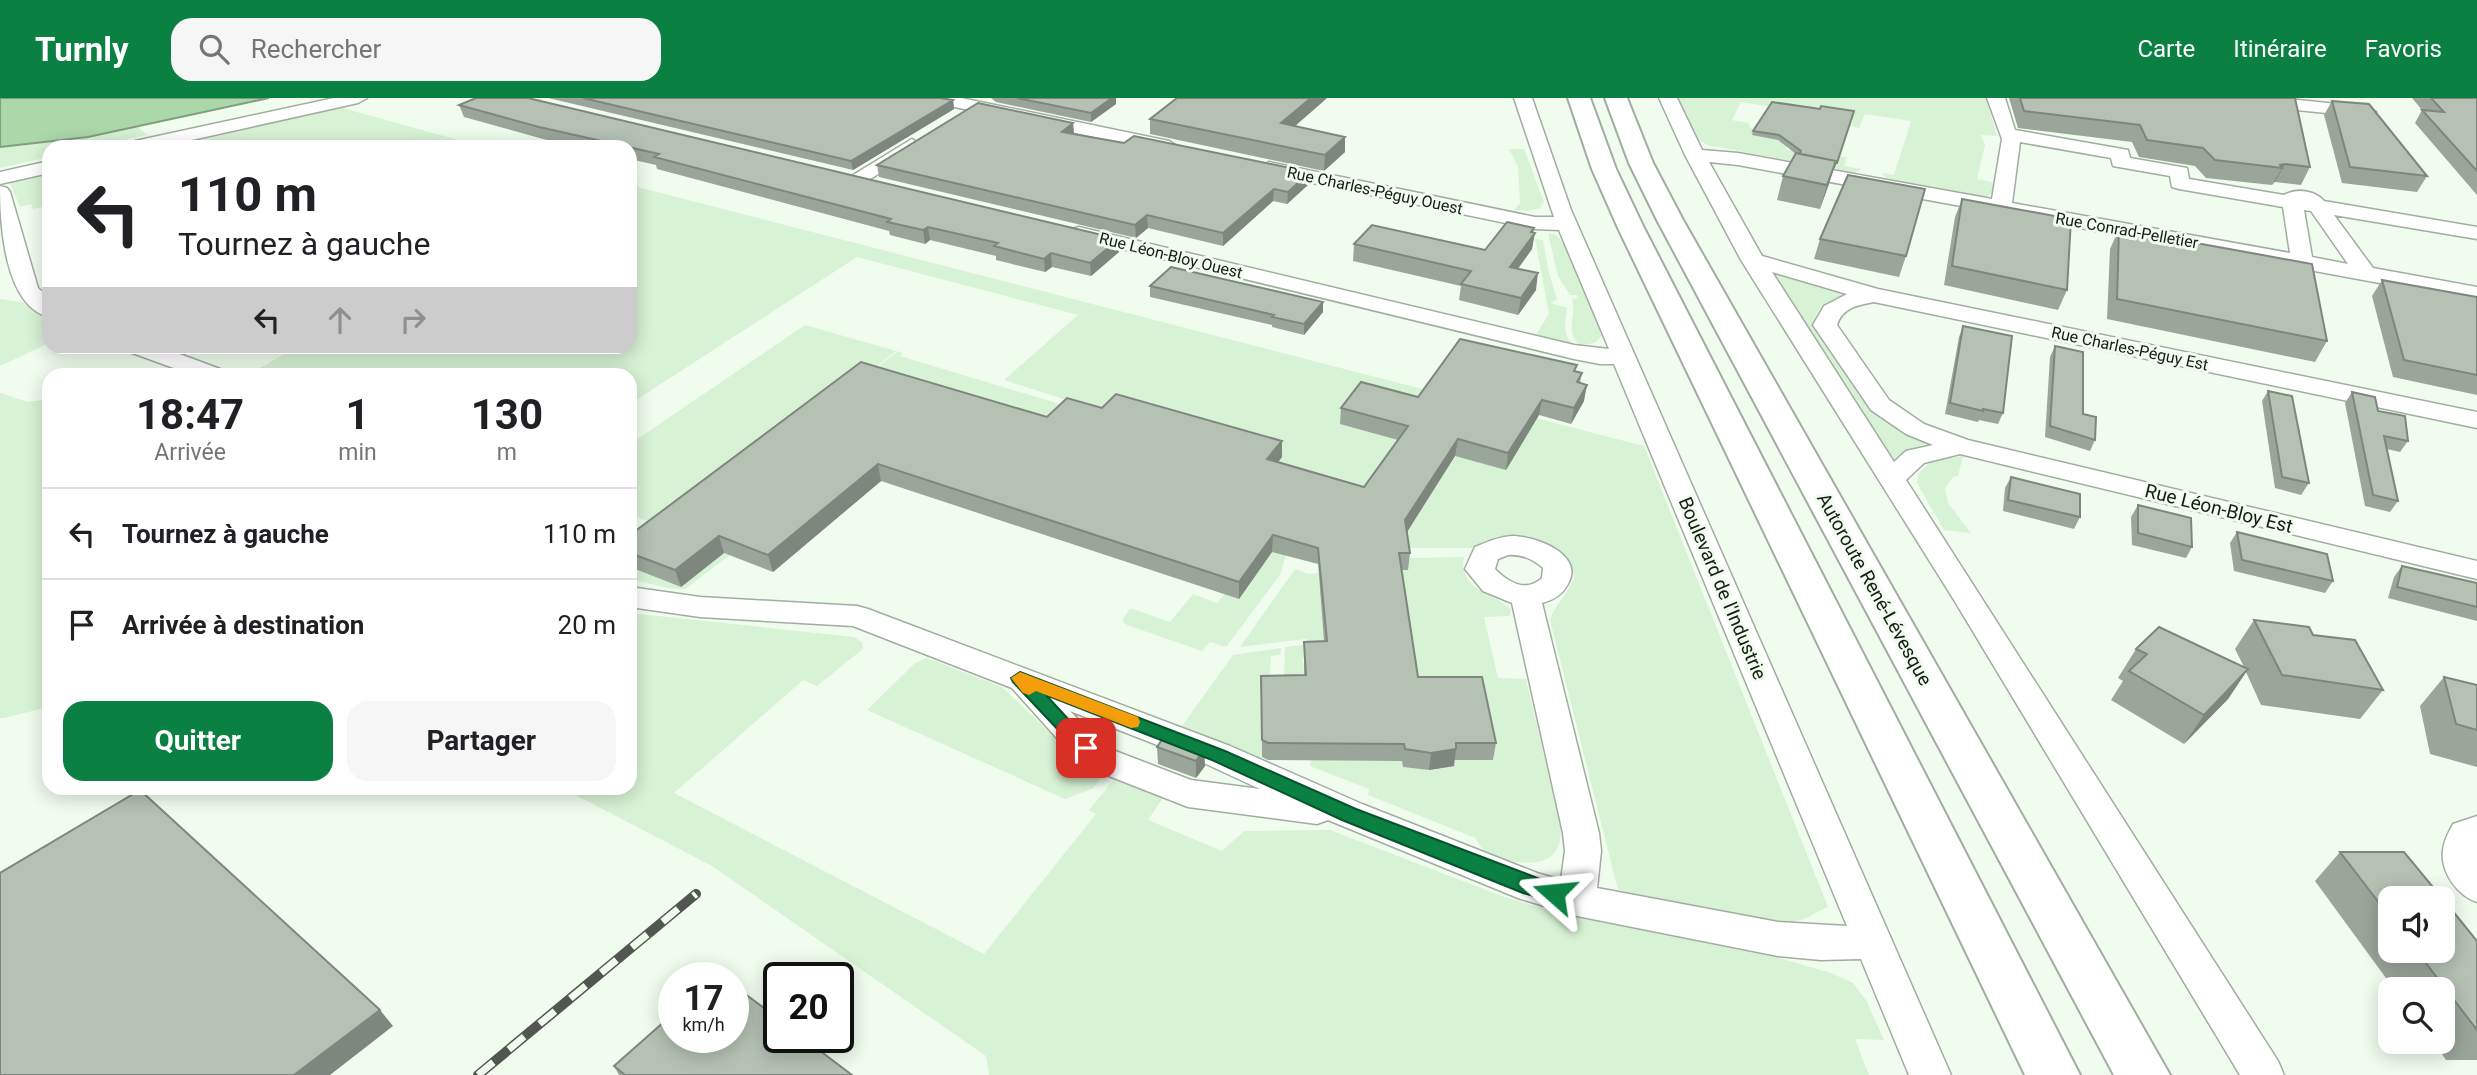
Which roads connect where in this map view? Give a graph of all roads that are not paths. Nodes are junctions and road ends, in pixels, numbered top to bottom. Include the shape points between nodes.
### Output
1 (337, 98) edge
2 (358, 98) edge
3 (936, 98) edge
4 (1523, 98) edge
5 (1579, 98) edge
6 (1616, 98) edge
7 (1668, 98) edge
8 (1996, 98) edge
9 (2225, 98) edge
10 (2354, 98) edge
11 (983, 102) edge
12 (302, 109) junction
13 (2367, 112) junction
14 (957, 118) edge
15 (2380, 127) edge
16 (933, 132) edge
17 (2007, 134) junction
18 (166, 140) edge
19 (1186, 150) edge
20 (1694, 155) junction
21 (1253, 164) edge
22 (42, 169) edge
23 (0, 178) edge
24 (886, 187) edge
25 (0, 192) edge
26 (2293, 203) junction
27 (2001, 206) junction
28 (2320, 207) junction
29 (1567, 224) junction
30 (1054, 228) edge
31 (2477, 233) edge
32 (1752, 260) junction
33 (2302, 262) junction
34 (2365, 274) junction
35 (2477, 294) edge
36 (1874, 295) junction
37 (42, 303) edge
38 (157, 354) edge
39 (1624, 356) junction
40 (195, 368) edge
41 (2477, 420) edge
42 (1960, 446) junction
43 (1892, 479) junction
44 (2477, 570) edge
45 (1525, 595) dead end
46 (637, 598) edge
47 (1020, 678) junction
48 (1349, 814) junction
49 (2477, 830) edge
50 (2477, 887) edge
51 (1577, 900) junction
52 (1874, 942) junction
53 (1930, 1075) edge
54 (2053, 1075) edge
55 (2143, 1075) edge
56 (2263, 1075) edge

1 - 12 street
2 - 12 street
3 - 11 street
4 - 29 street, Boulevard de l'Industrie
5 - 54 highway via 1631,228
6 - 55 highway, Autoroute René-Lévesque via 1666,211
7 - 20 street
8 - 17 street
9 - 13 street
10 - 13 street
11 - 14 street
11 - 19 street
12 - 18 street
13 - 15 street
16 - 24 street via 848,178
17 - 26 street via 2121,154 2120,162 2180,172 2179,183
17 - 27 street via 2011,139
20 - 27 street, Rue Conrad-Pelletier via 1730,157
20 - 32 street
21 - 29 street, Rue Charles-Péguy Ouest via 1535,223
22 - 23 street
25 - 37 street via 28,290
26 - 28 street via 2292,197 2306,197
26 - 33 street
27 - 33 street, Rue Conrad-Pelletier
28 - 31 street
28 - 34 street
29 - 39 street, Boulevard de l'Industrie
30 - 39 street, Rue Léon-Bloy Ouest via 1574,352
32 - 36 street, Rue Charles-Péguy Est
32 - 43 street
33 - 34 street, Rue Conrad-Pelletier
34 - 35 street, Rue Conrad-Pelletier
36 - 41 street, Rue Charles-Péguy Est via 2212,353
36 - 42 street, Rue Léon-Bloy Est via 1835,308 1826,318 1827,331 1889,414
38 - 40 street
39 - 52 street, Boulevard de l'Industrie
42 - 43 street via 1915,457
42 - 44 street, Rue Léon-Bloy Est
43 - 56 street
45 - 51 street via 1581,832
46 - 47 street via 700,607 857,616
47 - 48 street via 1218,755
47 - 48 street via 1093,756 1188,793
48 - 51 street via 1531,887
49 - 50 street via 2466,834 2460,844 2460,859
51 - 52 street via 1777,939
52 - 53 street, Boulevard de l'Industrie

